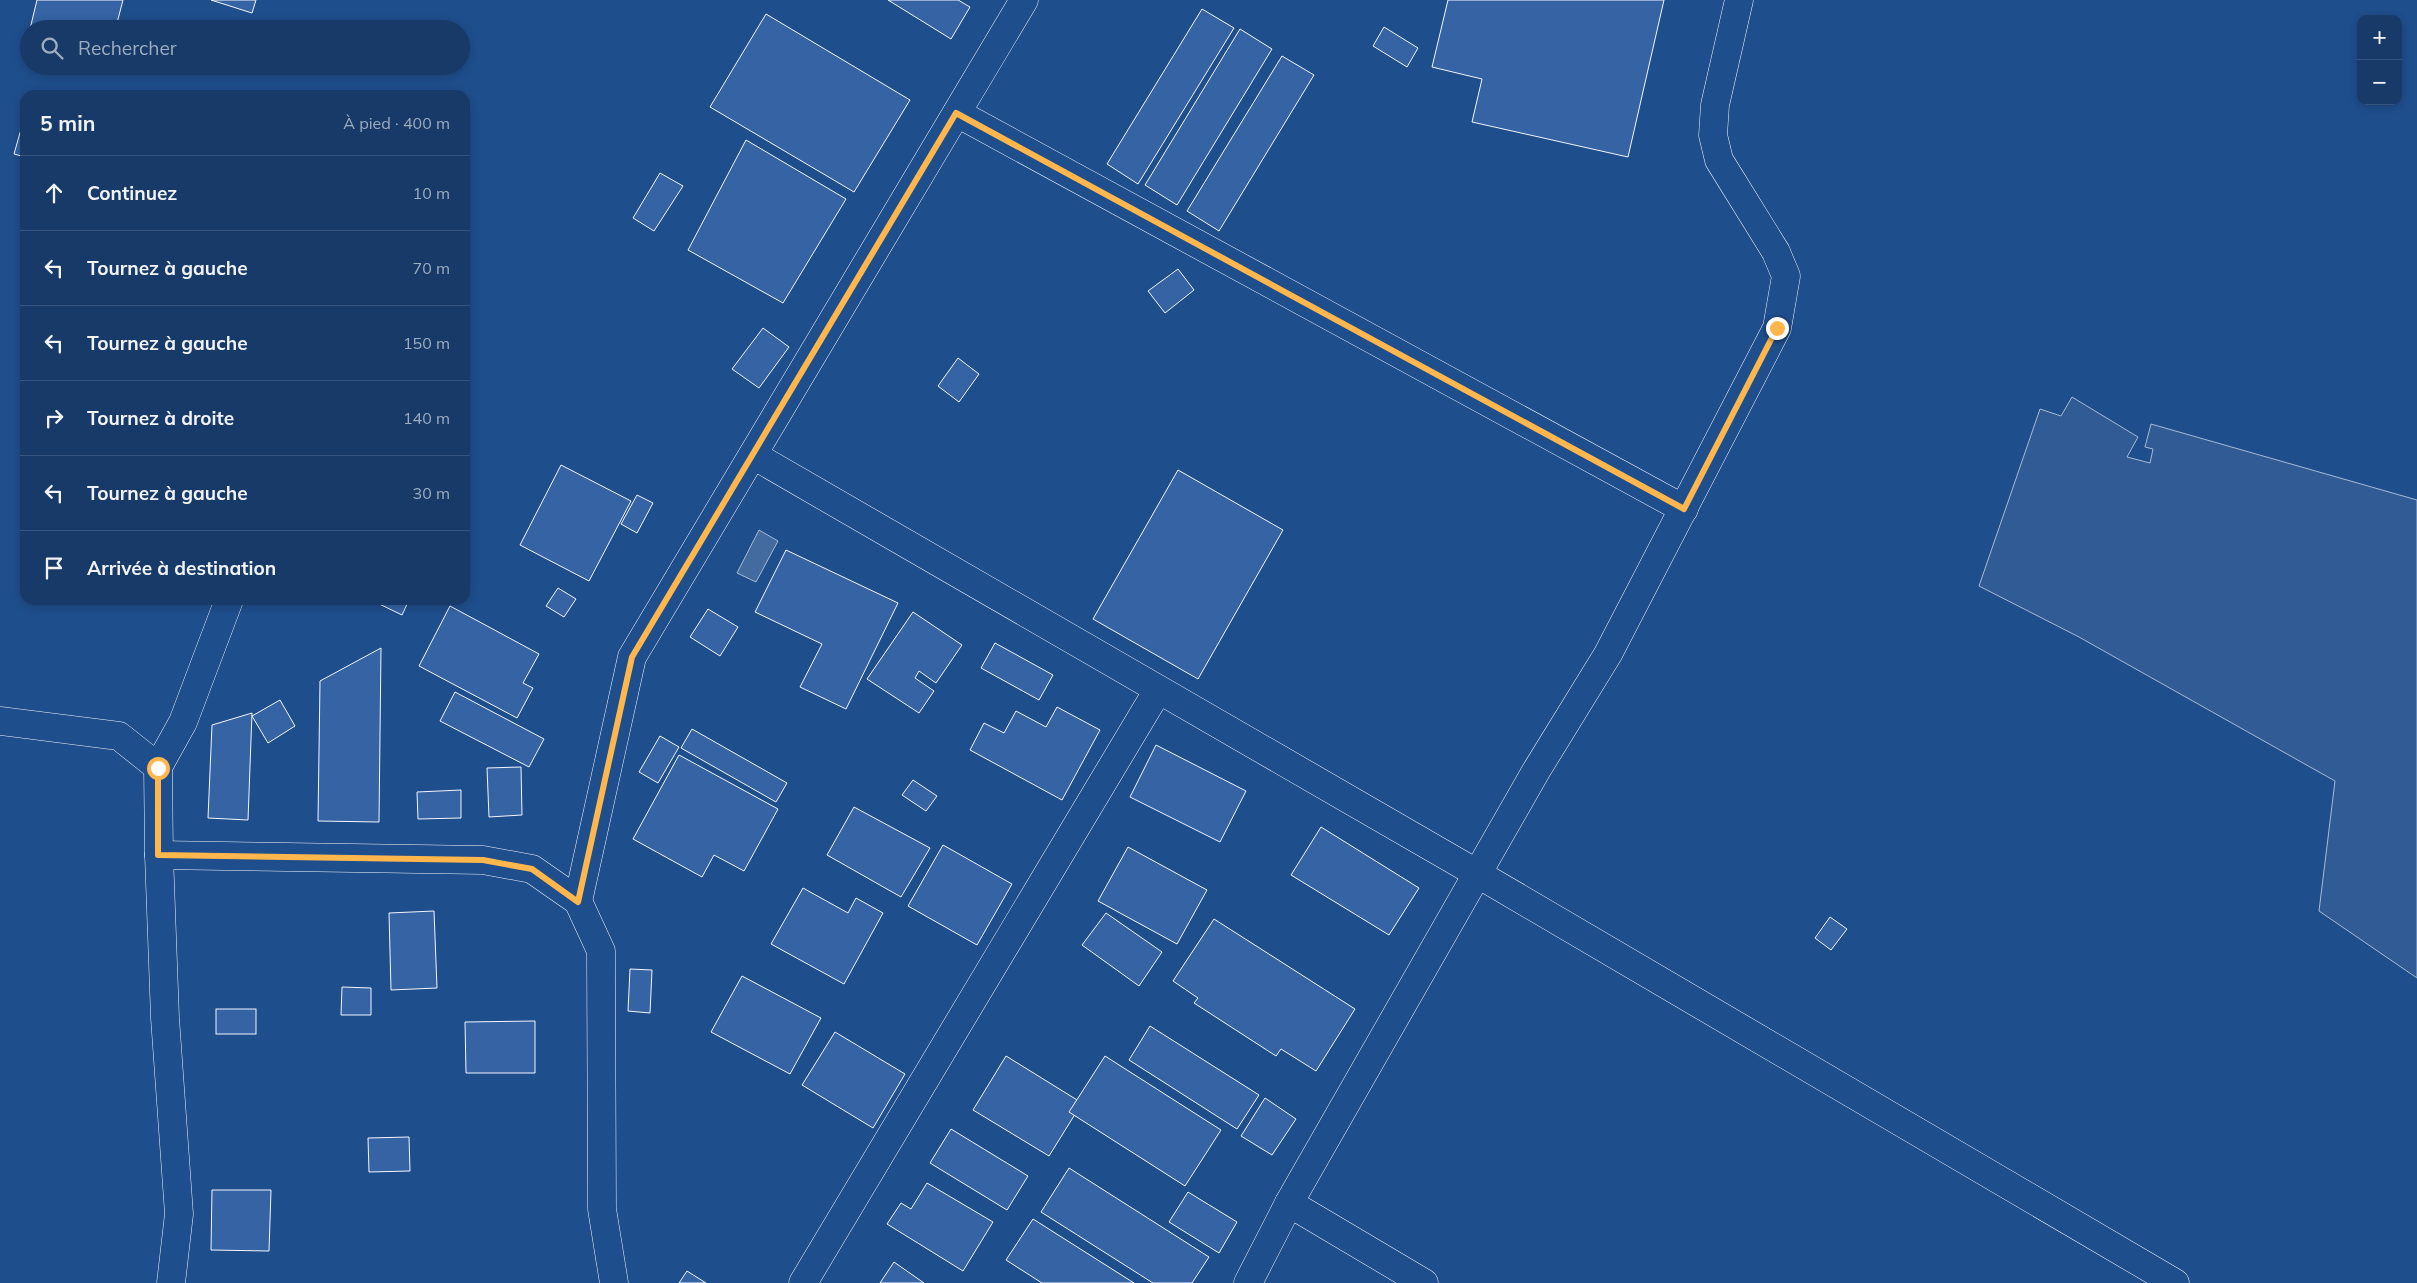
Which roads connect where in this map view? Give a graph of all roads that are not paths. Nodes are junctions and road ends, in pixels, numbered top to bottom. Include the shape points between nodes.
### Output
1 (1024, 0) edge
2 (1738, 0) edge
3 (956, 113) junction
4 (753, 455) junction
5 (1684, 509) junction
6 (227, 605) edge
7 (1158, 690) junction
8 (0, 721) edge
9 (158, 768) junction
10 (158, 855) junction
11 (1478, 874) junction
12 (578, 902) junction
13 (1289, 1203) junction
14 (171, 1283) edge
15 (614, 1283) edge
16 (803, 1283) edge
17 (1248, 1283) edge
18 (1424, 1283) edge
19 (2175, 1283) edge

1 - 3 street
2 - 5 street via 1714,105 1713,135 1719,160 1776,252 1786,276 1777,328
3 - 4 street
3 - 5 street
4 - 7 street
4 - 12 street via 632,657
5 - 11 street via 1608,654
6 - 9 street via 184,722
7 - 11 street
7 - 16 street
8 - 9 street via 119,736
9 - 10 street
10 - 12 street via 483,860 532,869
10 - 14 street via 165,1018 179,1214
11 - 13 street
11 - 19 street
12 - 15 street via 601,950 602,1209
13 - 17 street
13 - 18 street

